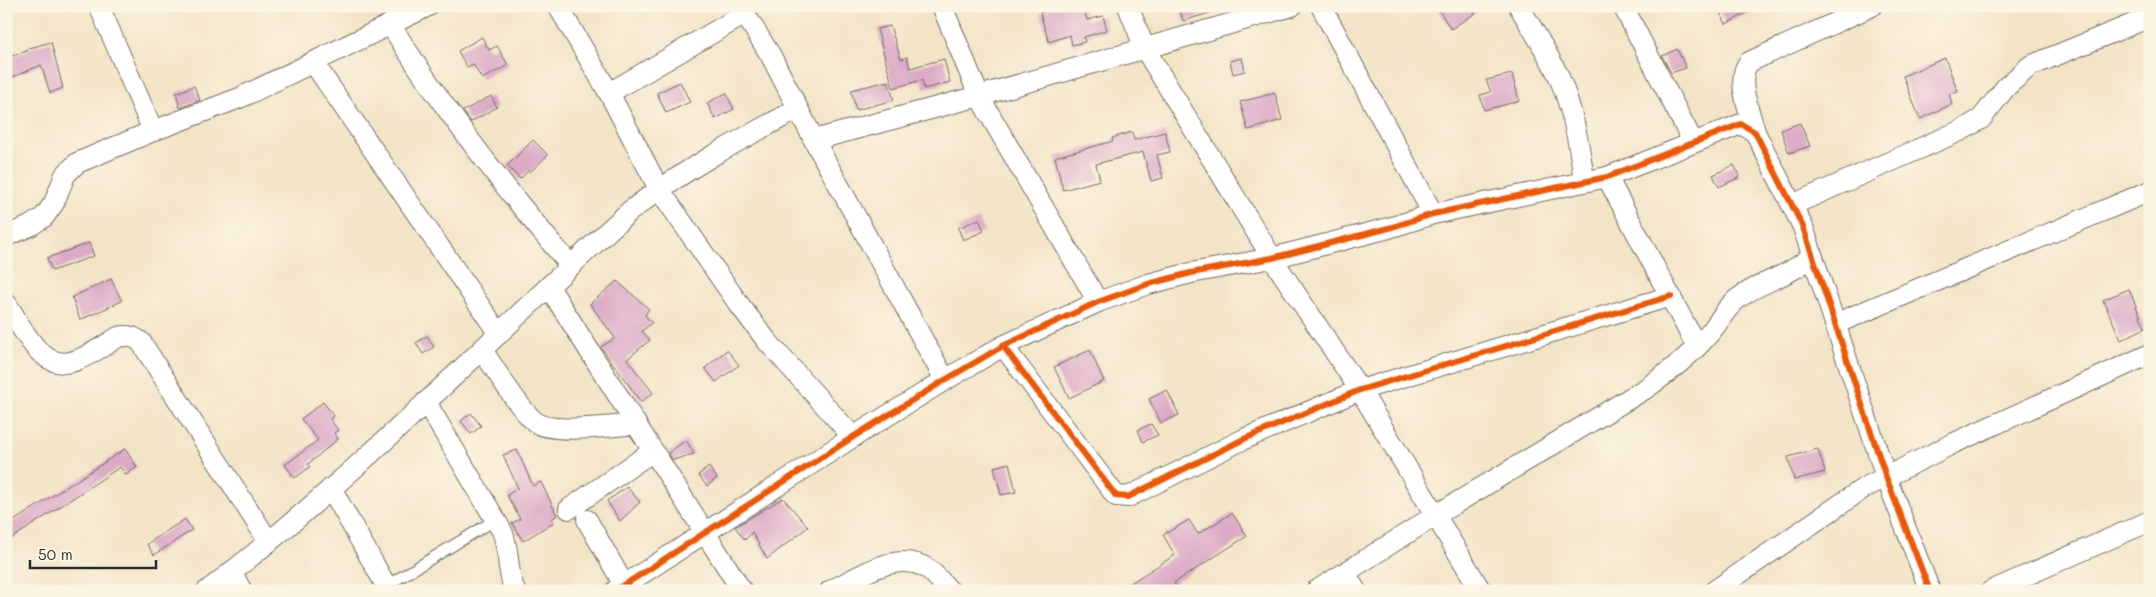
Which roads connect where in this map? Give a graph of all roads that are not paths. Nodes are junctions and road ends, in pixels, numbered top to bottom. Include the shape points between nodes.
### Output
1 (99, 6) edge
2 (428, 6) edge
3 (558, 6) edge
4 (942, 6) edge
5 (1128, 6) edge
6 (1292, 6) edge
7 (1321, 6) edge
8 (1519, 6) edge
9 (1623, 6) edge
10 (1872, 6) edge
11 (742, 10) edge
12 (2150, 17) edge
13 (390, 24) junction
14 (1145, 49) junction
15 (313, 62) junction
16 (609, 93) junction
17 (979, 96) junction
18 (798, 109) junction
19 (153, 131) junction
20 (1755, 132) junction
21 (814, 140) junction
22 (1693, 142) junction
23 (1606, 178) junction
24 (1584, 182) junction
25 (659, 189) junction
26 (2150, 191) edge
27 (1792, 205) junction
28 (1433, 214) junction
29 (6, 236) edge
30 (1812, 255) junction
31 (1272, 258) junction
32 (571, 266) junction
33 (549, 288) junction
34 (1671, 296) junction
35 (6, 302) edge
36 (1098, 302) junction
37 (1835, 324) junction
38 (499, 334) junction
39 (1003, 346) junction
40 (1698, 347) junction
41 (482, 350) junction
42 (2150, 354) edge
43 (945, 380) junction
44 (1360, 390) junction
45 (426, 402) junction
46 (636, 424) junction
47 (853, 437) junction
48 (652, 451) junction
49 (1886, 477) junction
50 (331, 488) junction
51 (569, 509) dead end
52 (1436, 516) junction
53 (495, 520) junction
54 (586, 520) dead end
55 (2150, 521) edge
56 (704, 532) junction
57 (269, 542) junction
58 (231, 572) junction
59 (1345, 573) junction
60 (387, 588) edge
61 (620, 588) edge
62 (207, 591) edge
63 (242, 591) edge
64 (515, 591) edge
65 (742, 591) edge
66 (830, 591) edge
67 (950, 591) edge
68 (1316, 591) edge
69 (1356, 591) edge
70 (1481, 591) edge
71 (1714, 591) edge
72 (1930, 591) edge
73 (1991, 591) edge

1 - 19 street
2 - 13 street
3 - 16 street
4 - 17 street
5 - 14 street
6 - 14 street
7 - 28 street
8 - 24 street via 1565,93 1577,134
9 - 22 street
10 - 20 street via 1750,62 1743,72 1743,82
11 - 16 street
11 - 18 street via 771,56
12 - 27 street via 2030,66 2006,86 1984,115 1967,128
13 - 15 street
13 - 32 street via 462,132 512,198
14 - 17 street
14 - 31 street
15 - 19 street via 242,97
15 - 38 street
16 - 25 street
17 - 21 street
17 - 36 street
18 - 21 street
18 - 25 street via 700,162
19 - 29 street via 77,163 64,176 54,203 44,217
20 - 22 street via 1741,124
20 - 27 street
21 - 43 street
22 - 23 street
23 - 24 street
23 - 34 street
24 - 28 street
25 - 32 street via 630,211
25 - 47 street via 767,341
26 - 37 street
27 - 30 street
28 - 31 street
30 - 37 street
30 - 40 street via 1804,264 1734,301
31 - 36 street via 1191,272
31 - 44 street
32 - 33 street
33 - 38 street
33 - 46 street
34 - 40 street
34 - 44 street
35 - 57 street via 38,351 52,361 76,361 118,337 131,336 141,342
36 - 39 street
37 - 49 street
38 - 41 street
39 - 43 street
39 - 44 street via 1116,496 1122,497 1134,495 1244,439
40 - 52 street via 1645,389
41 - 45 street
41 - 46 street via 526,413 542,426
42 - 49 street
43 - 47 street
44 - 52 street
45 - 50 street
45 - 53 street
46 - 48 street
47 - 56 street
48 - 51 street
48 - 56 street
49 - 71 street via 1864,488
49 - 72 street
50 - 57 street
50 - 60 street
52 - 59 street
52 - 70 street
53 - 60 lane
53 - 64 street via 506,539 509,573
54 - 61 street
55 - 73 street
56 - 61 street
56 - 65 street
57 - 58 street
58 - 62 street
58 - 63 street
59 - 68 street
59 - 69 street
66 - 67 street via 887,564 903,562 927,569

